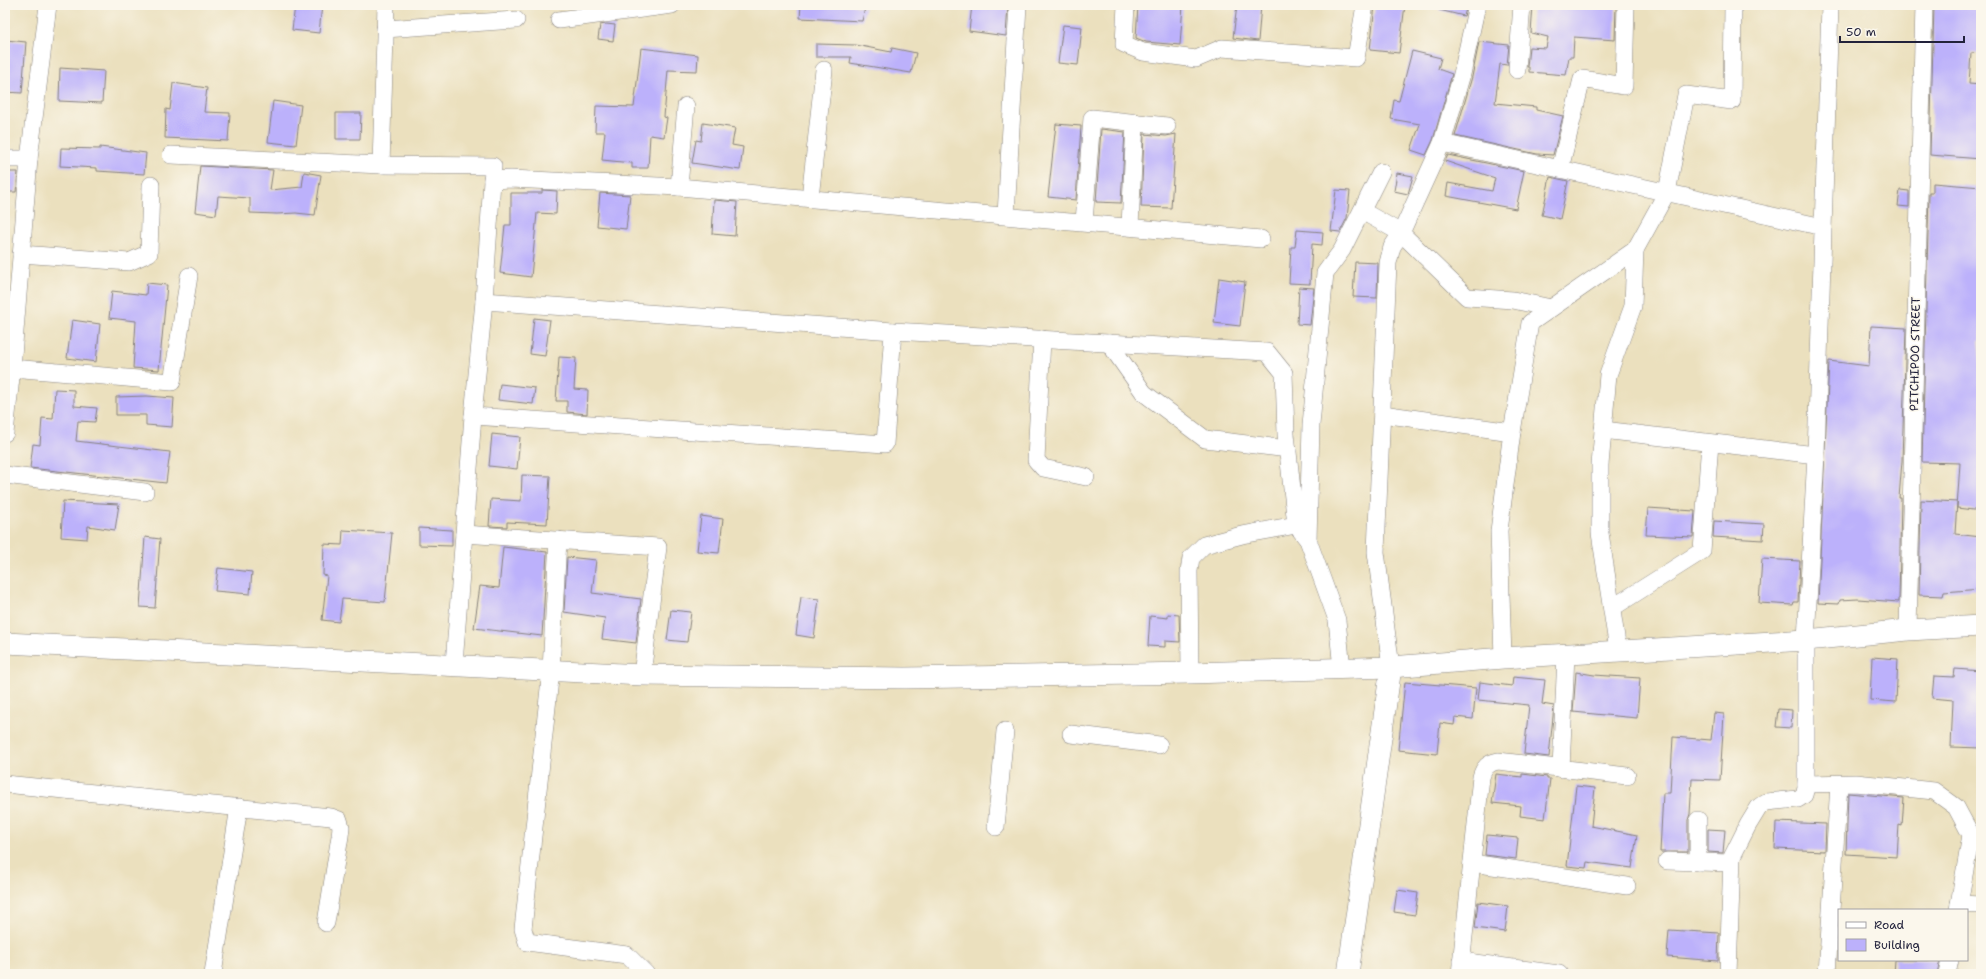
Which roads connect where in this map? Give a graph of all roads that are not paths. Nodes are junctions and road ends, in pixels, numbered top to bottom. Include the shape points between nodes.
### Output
1 (48, 5) edge
2 (386, 5) edge
3 (672, 5) edge
4 (1018, 5) edge
5 (1126, 5) edge
6 (1364, 5) edge
7 (1477, 5) edge
8 (1522, 5) edge
9 (1626, 5) edge
10 (1733, 5) edge
11 (1830, 5) edge
12 (1924, 5) edge
13 (516, 20) dead end
14 (559, 20) dead end
15 (385, 29) junction
16 (824, 70) dead end
17 (1517, 70) dead end
18 (686, 106) dead end
19 (1135, 122) junction
20 (1166, 126) dead end
21 (1442, 143) junction
22 (171, 155) dead end
23 (29, 159) junction
24 (5, 160) edge
25 (381, 166) junction
26 (1560, 169) junction
27 (1381, 172) dead end
28 (492, 180) junction
29 (151, 185) dead end
30 (679, 187) junction
31 (1667, 192) junction
32 (810, 198) junction
33 (1362, 211) junction
34 (1006, 216) junction
35 (1084, 222) junction
36 (1130, 226) junction
37 (1824, 227) junction
38 (1401, 233) junction
39 (1261, 239) dead end
40 (1635, 250) junction
41 (21, 254) junction
42 (189, 276) dead end
43 (484, 301) junction
44 (1552, 308) junction
45 (893, 331) junction
46 (1042, 339) junction
47 (1110, 343) junction
48 (9, 368) edge
49 (1382, 414) junction
50 (473, 416) junction
51 (1603, 430) junction
52 (1512, 432) junction
53 (5, 433) edge
54 (1710, 443) junction
55 (1288, 449) junction
56 (1816, 455) junction
57 (5, 475) edge
58 (1086, 477) dead end
59 (145, 492) dead end
60 (1296, 525) junction
61 (464, 534) junction
62 (558, 540) junction
63 (1308, 540) junction
64 (1612, 608) junction
65 (1981, 626) edge
66 (1908, 630) junction
67 (1806, 640) junction
68 (5, 643) edge
69 (1618, 650) junction
70 (1566, 654) junction
71 (1503, 658) junction
72 (454, 664) junction
73 (1391, 667) junction
74 (1342, 669) junction
75 (551, 670) junction
76 (1190, 673) junction
77 (642, 675) junction
78 (1005, 731) dead end
79 (1072, 734) dead end
80 (1159, 745) dead end
81 (1561, 770) junction
82 (1627, 776) dead end
83 (5, 784) edge
84 (1806, 784) junction
85 (1839, 784) junction
86 (239, 807) junction
87 (1698, 820) dead end
88 (996, 827) dead end
89 (1976, 837) edge
90 (1667, 861) dead end
91 (1698, 862) junction
92 (1731, 863) junction
93 (1472, 864) junction
94 (1626, 886) dead end
95 (1981, 906) edge
96 (1959, 907) edge
97 (326, 923) dead end
98 (1950, 961) edge
99 (1460, 967) edge
100 (213, 974) edge
101 (646, 974) edge
102 (1348, 974) edge
103 (1559, 974) edge
104 (1728, 974) edge
105 (1827, 974) edge
106 (1947, 974) edge

1 - 23 street
2 - 15 street
3 - 14 street
4 - 34 street
5 - 6 street via 1124,44 1143,52 1196,59 1222,48 1356,58
7 - 21 street via 1462,74
8 - 17 street
9 - 26 street via 1624,86 1582,79
10 - 31 street via 1732,102 1686,95
11 - 37 street
12 - 66 street, PITCHIPOO STREET
13 - 15 street
15 - 25 street
16 - 32 street
18 - 30 street
19 - 20 street
19 - 35 street via 1092,118
19 - 36 street
21 - 26 street
21 - 38 street
22 - 25 street
23 - 24 street
23 - 41 street
25 - 28 street via 493,166
26 - 31 street
27 - 33 street
28 - 30 street
28 - 43 street
29 - 41 street via 149,253 129,262
30 - 32 street
31 - 37 street
31 - 40 street
32 - 34 street
33 - 38 street
33 - 63 street via 1342,250 1325,273 1311,425
34 - 35 street
35 - 36 street
36 - 39 street
37 - 56 street
38 - 44 street via 1467,297 1513,300
38 - 49 street via 1392,247 1388,263
40 - 44 street
40 - 51 street via 1633,306 1608,375
41 - 48 street
42 - 48 street via 172,382
43 - 45 street
43 - 50 street
44 - 52 street via 1530,323
45 - 46 street
45 - 50 street via 885,444
46 - 47 street
46 - 58 street via 1036,460 1042,468
47 - 55 street via 1144,393 1205,439
47 - 55 street via 1267,352 1284,373
48 - 53 street
49 - 52 street
49 - 73 street via 1376,552
50 - 61 street
51 - 54 street
51 - 64 street via 1600,533
52 - 71 street via 1499,531
54 - 56 street
54 - 64 street via 1702,551
55 - 60 street
56 - 67 street
57 - 59 street
60 - 63 street
60 - 76 street via 1204,545 1191,558
61 - 62 street
61 - 72 street
62 - 75 street
62 - 77 street via 658,547
63 - 74 street via 1337,620
64 - 69 street
65 - 66 street
66 - 67 street
67 - 69 street
67 - 84 street
68 - 72 street
69 - 70 street
70 - 71 street
70 - 81 street
71 - 73 street
72 - 75 street
73 - 74 street
73 - 102 street
74 - 76 street
75 - 77 street
75 - 101 street via 523,929 527,942 627,955
76 - 77 street via 905,678
78 - 88 street
79 - 80 street
81 - 82 street
81 - 93 street via 1498,761 1491,762 1484,768
83 - 86 street
84 - 85 street
84 - 92 street via 1804,795 1798,799 1766,802 1759,807
85 - 89 street via 1934,791 1956,807
85 - 105 street
86 - 97 street via 339,820 340,836
86 - 100 street
87 - 91 street
89 - 96 street
90 - 91 street
91 - 92 street
92 - 104 street
93 - 94 street
93 - 99 street
95 - 96 street
98 - 106 street
99 - 103 street

